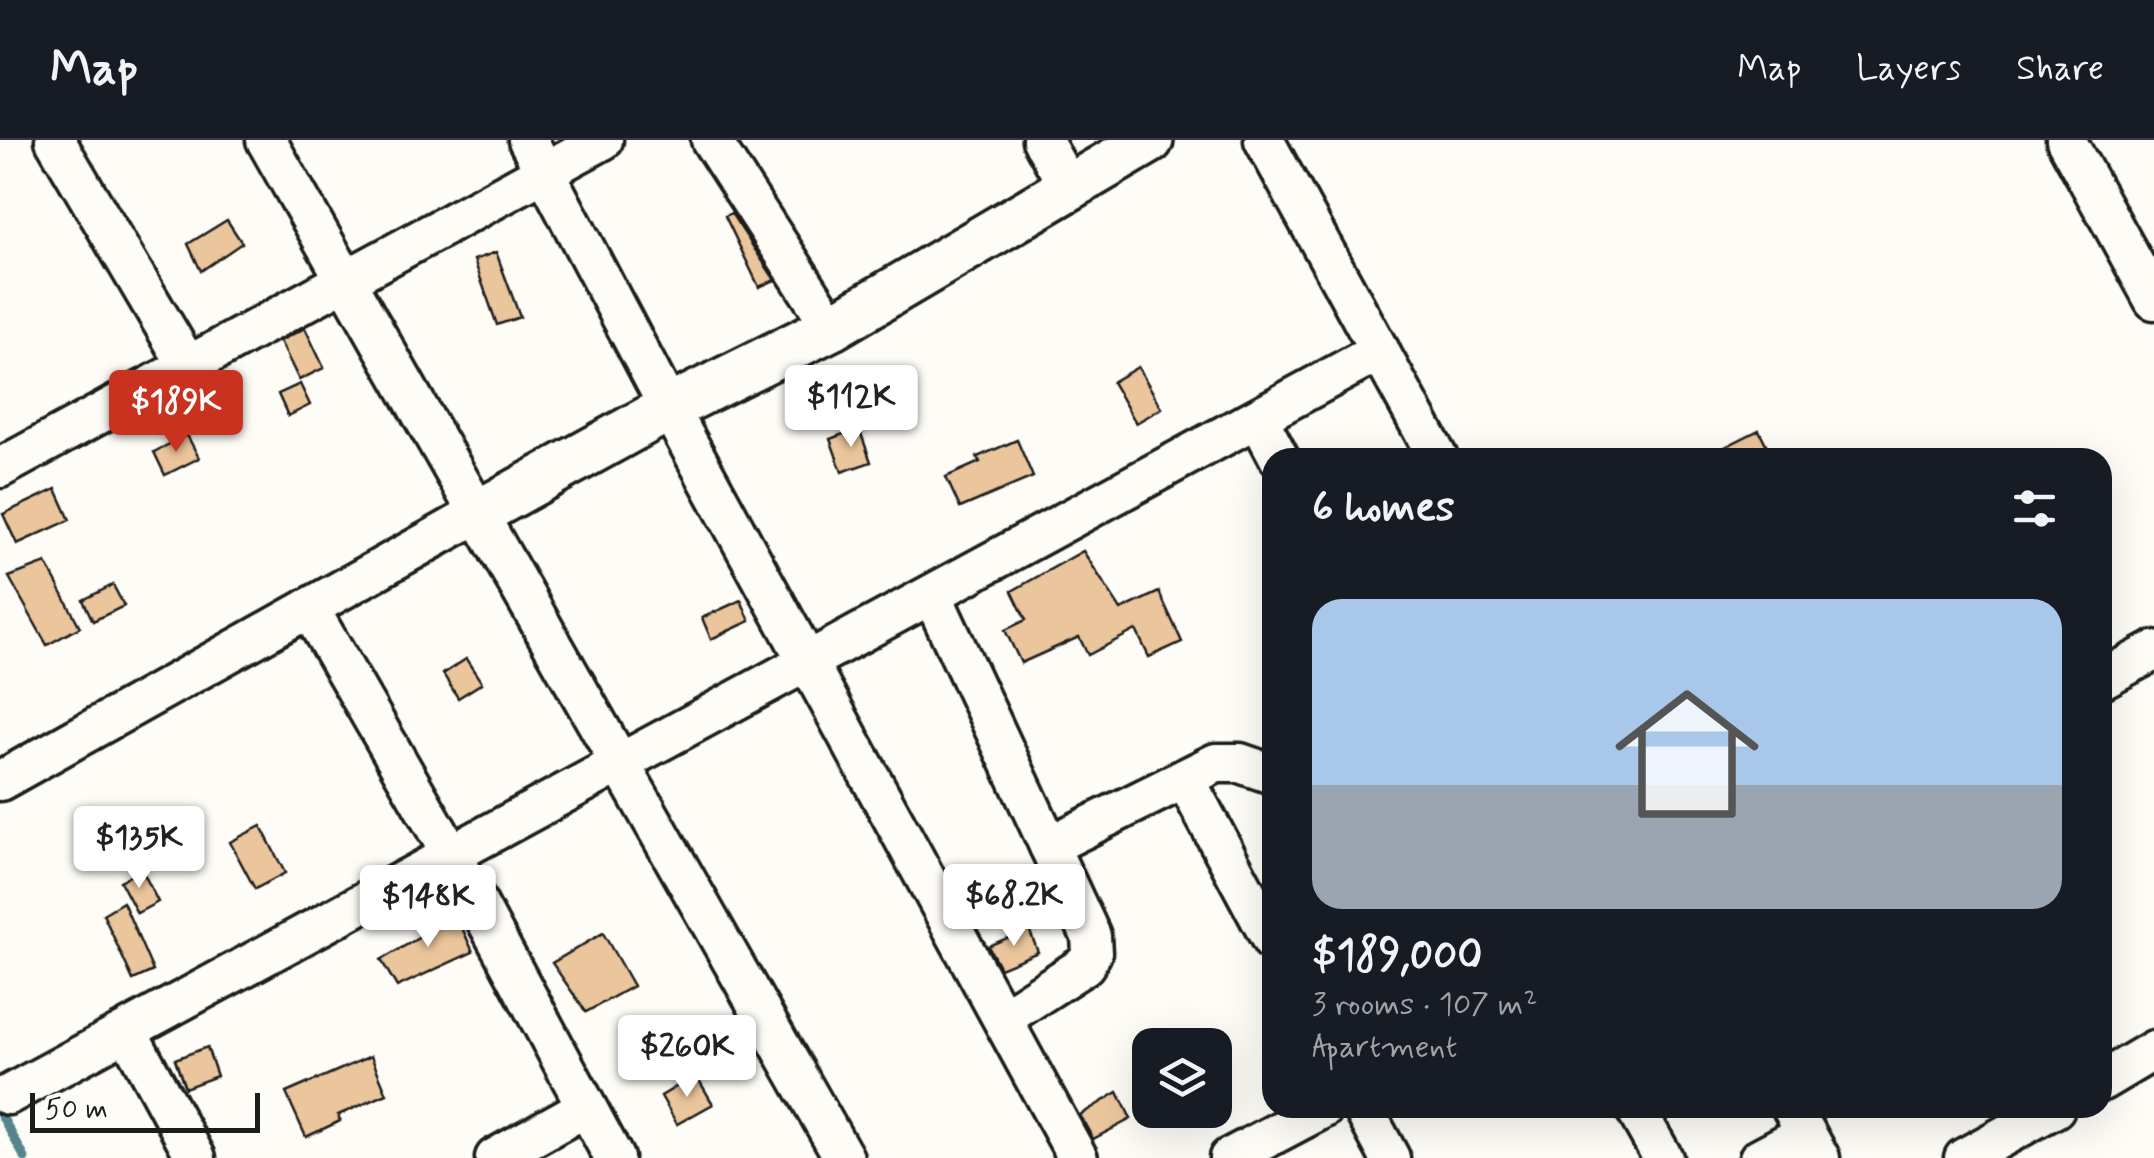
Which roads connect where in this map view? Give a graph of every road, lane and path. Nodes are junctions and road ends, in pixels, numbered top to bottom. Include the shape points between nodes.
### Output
1 (54, 140) edge
2 (266, 140) edge
3 (603, 140) edge
4 (711, 140) edge
5 (1042, 140) edge
6 (1150, 140) edge
7 (1264, 140) edge
8 (2066, 140) edge
9 (536, 155) edge
10 (1068, 186) junction
11 (346, 279) junction
12 (2154, 300) edge
13 (832, 327) junction
14 (1380, 351) junction
15 (188, 366) junction
16 (669, 408) junction
17 (1258, 418) junction
18 (1274, 448) edge
19 (1433, 448) edge
20 (0, 468) edge
21 (477, 514) junction
22 (932, 596) junction
23 (309, 608) junction
24 (2153, 655) edge
25 (808, 661) junction
26 (2112, 674) edge
27 (620, 766) junction
28 (1262, 771) edge
29 (1185, 779) junction
30 (0, 781) edge
31 (1049, 846) junction
32 (452, 856) junction
33 (1262, 922) edge
34 (1003, 1018) junction
35 (127, 1031) junction
36 (2154, 1050) edge
37 (2112, 1073) edge
38 (8, 1095) dead end
39 (586, 1107) junction
40 (1305, 1118) edge
41 (1368, 1118) edge
42 (1641, 1118) edge
43 (2040, 1118) edge
44 (1806, 1133) edge
45 (1983, 1154) edge
46 (196, 1158) edge
47 (495, 1158) edge
48 (614, 1158) edge
49 (844, 1158) edge
50 (1078, 1158) edge
51 (1229, 1158) edge
52 (1390, 1158) edge
53 (1663, 1158) edge
54 (1759, 1158) edge

1 - 15 street
2 - 11 street
3 - 9 street
4 - 13 street
5 - 10 street
6 - 10 street
7 - 14 street
8 - 12 street
9 - 11 street
9 - 16 street
10 - 13 street
11 - 15 street
11 - 21 street
13 - 16 street
14 - 17 street
14 - 19 street
15 - 20 street
16 - 21 street
16 - 25 street
17 - 18 street
17 - 22 street
21 - 23 street
21 - 27 street
22 - 25 street
22 - 31 street
23 - 30 street
23 - 32 street
24 - 26 street
25 - 27 street
25 - 34 street
27 - 32 street
27 - 49 street
28 - 29 street via 1228,762
29 - 31 street
29 - 33 street
31 - 34 street via 1091,936 1092,952 1085,966
32 - 35 street
32 - 39 street
34 - 50 street
35 - 38 street
35 - 46 street
36 - 37 street
39 - 47 street
39 - 48 street
40 - 51 street
41 - 52 street
42 - 53 street
43 - 45 street
44 - 54 street

